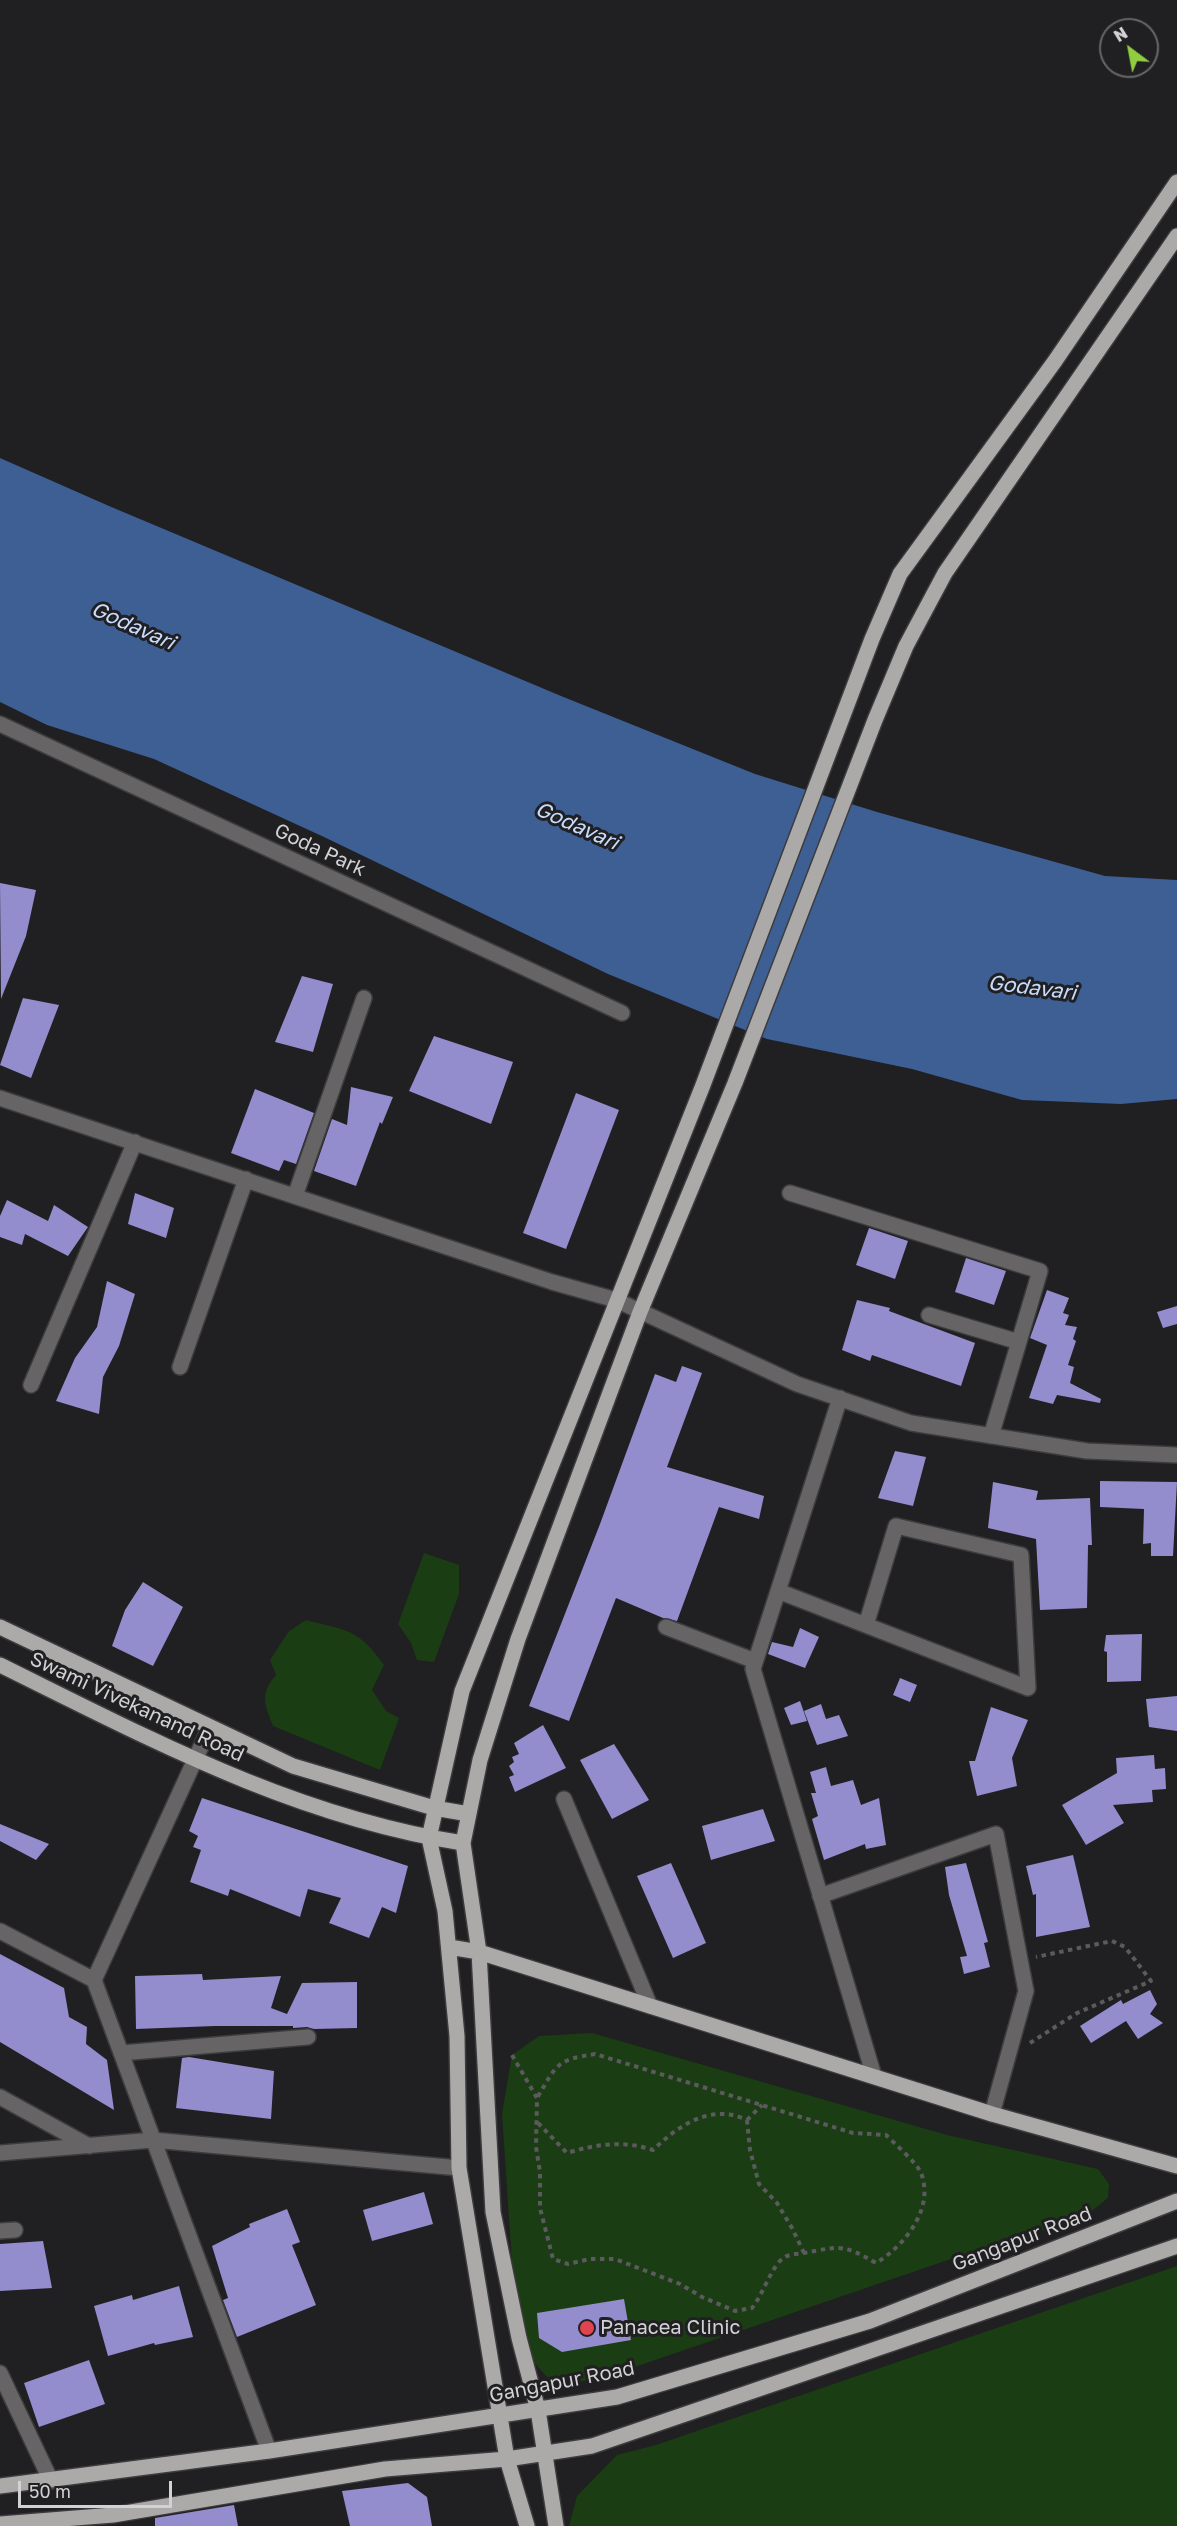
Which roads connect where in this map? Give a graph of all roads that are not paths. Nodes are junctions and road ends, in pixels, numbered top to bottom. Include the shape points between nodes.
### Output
1 (1177, 182) edge
2 (1177, 236) edge
3 (0, 724) edge
4 (364, 998) dead end
5 (622, 1013) dead end
6 (0, 1098) edge
7 (135, 1142) junction
8 (246, 1179) junction
9 (790, 1192) dead end
10 (295, 1196) junction
11 (616, 1300) junction
12 (640, 1312) junction
13 (929, 1315) dead end
14 (1019, 1342) junction
15 (180, 1367) dead end
16 (31, 1385) dead end
17 (840, 1398) junction
18 (991, 1436) junction
19 (1177, 1455) edge
20 (778, 1591) junction
21 (866, 1625) junction
22 (0, 1627) edge
23 (666, 1627) dead end
24 (755, 1661) junction
25 (0, 1665) edge
26 (210, 1727) junction
27 (194, 1761) junction
28 (564, 1799) dead end
29 (434, 1808) junction
30 (469, 1814) junction
31 (429, 1838) junction
32 (463, 1843) junction
33 (820, 1896) junction
34 (0, 1931) edge
35 (449, 1947) junction
36 (479, 1952) junction
37 (94, 1980) junction
38 (650, 2006) junction
39 (308, 2037) dead end
40 (121, 2053) junction
41 (874, 2076) junction
42 (0, 2097) edge
43 (992, 2114) junction
44 (153, 2140) junction
45 (89, 2146) junction
46 (0, 2153) edge
47 (1177, 2166) edge
48 (459, 2168) junction
49 (1177, 2201) edge
50 (1177, 2246) edge
51 (0, 2373) edge
52 (538, 2410) junction
53 (499, 2416) junction
54 (269, 2451) junction
55 (546, 2453) junction
56 (507, 2458) junction
57 (51, 2481) junction
58 (0, 2486) edge
59 (0, 2524) edge
60 (527, 2526) edge
61 (556, 2526) edge

1 - 11 main road via 900,574
2 - 12 main road via 945,573 906,646 735,1083
3 - 5 street, Goda Park
4 - 10 street
6 - 7 street
7 - 8 street
7 - 16 street
8 - 10 street
8 - 15 street
9 - 14 street via 1040,1271
10 - 11 street
11 - 12 street
11 - 29 main road via 462,1691
12 - 17 street via 797,1384
12 - 30 main road via 518,1639 480,1760
13 - 14 street
14 - 18 street
17 - 18 street via 911,1423
17 - 20 street
18 - 19 street via 1087,1452
20 - 21 street
20 - 24 street
21 - 21 street via 985,1672 1028,1688 1021,1555 896,1526
22 - 26 main road
23 - 24 street
24 - 33 street via 753,1669
25 - 27 main road, Swami Vivekanand Road
26 - 27 street
26 - 29 main road via 293,1766
27 - 31 main road, Swami Vivekanand Road via 330,1813
27 - 37 street
28 - 38 street
29 - 30 main road
29 - 31 main road
30 - 32 main road
31 - 32 main road, Swami Vivekanand Road
31 - 35 main road
32 - 36 main road
33 - 41 street
33 - 43 street via 996,1834 1026,1991
34 - 37 street
35 - 36 main road
35 - 48 main road via 458,2036
36 - 38 main road
36 - 52 main road via 493,2212
37 - 40 street
38 - 41 main road
39 - 40 street
40 - 44 street
41 - 43 main road
42 - 45 street
43 - 47 main road
44 - 45 street
44 - 48 street
44 - 54 street
45 - 46 street
48 - 53 main road
49 - 52 main road, Gangapur Road via 870,2321 617,2397
50 - 55 main road via 592,2446
51 - 57 street
52 - 53 main road, Gangapur Road
52 - 55 main road
53 - 54 main road, Gangapur Road
53 - 56 main road
54 - 57 main road, Gangapur Road
55 - 56 main road
55 - 61 main road
56 - 59 main road via 385,2469 113,2515
56 - 60 main road
57 - 58 main road, Gangapur Road

